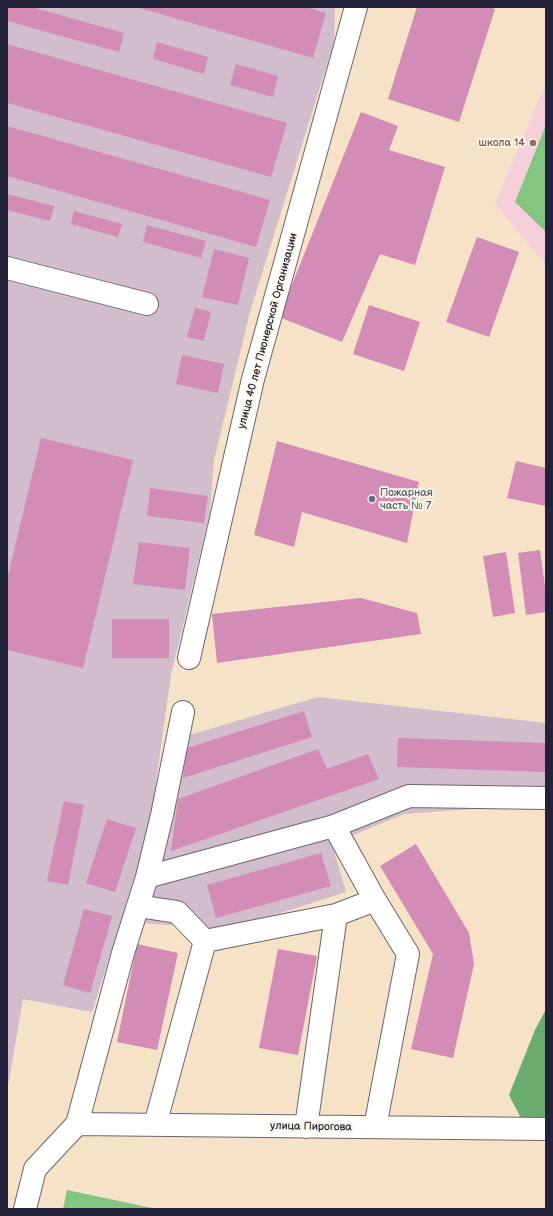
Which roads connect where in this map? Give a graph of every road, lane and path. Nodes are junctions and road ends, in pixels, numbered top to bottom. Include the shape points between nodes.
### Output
1 (356, 7) edge
2 (7, 268) edge
3 (147, 304) dead end
4 (189, 658) dead end
5 (183, 712) dead end
6 (546, 798) edge
7 (334, 826) junction
8 (147, 877) junction
9 (375, 900) junction
10 (138, 906) junction
11 (336, 915) junction
12 (205, 941) junction
13 (77, 1124) junction
14 (155, 1125) junction
15 (306, 1127) junction
16 (375, 1127) junction
17 (546, 1129) edge
18 (25, 1209) edge

1 - 4 street, улица 40 лет Пионерской Организации via 253,379
2 - 3 street
5 - 8 street
6 - 7 street via 409,796
7 - 8 street
7 - 9 street
8 - 10 street
9 - 11 street
9 - 16 street via 408,954
10 - 12 street via 177,912
10 - 13 street
11 - 12 street
11 - 15 street
12 - 14 street
13 - 14 street, улица Пирогова
13 - 18 street via 35,1169
14 - 15 street, улица Пирогова
15 - 16 street, улица Пирогова
16 - 17 street, улица Пирогова

